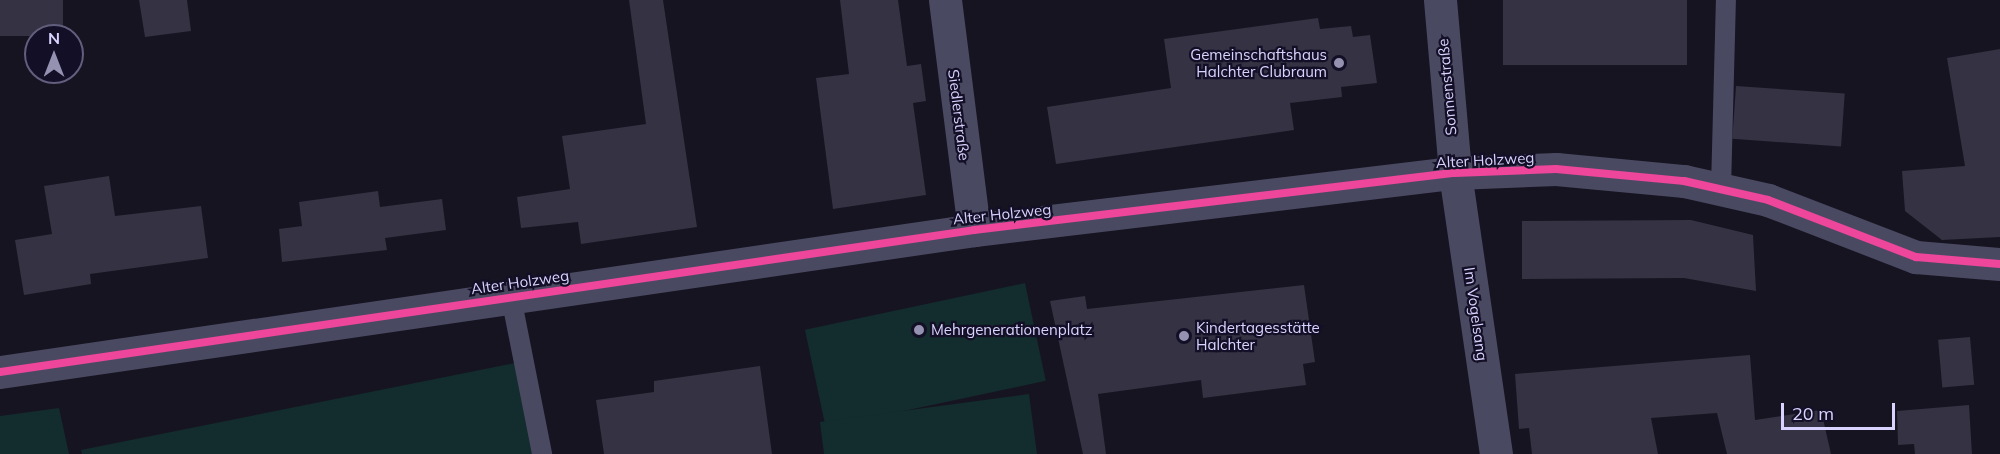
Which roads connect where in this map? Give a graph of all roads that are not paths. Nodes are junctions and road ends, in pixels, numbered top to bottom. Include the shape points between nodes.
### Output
1 (945, 0) edge
2 (1440, 0) edge
3 (1726, 0) edge
4 (1455, 173) junction
5 (1721, 188) junction
6 (974, 230) junction
7 (2000, 264) edge
8 (511, 297) junction
9 (0, 372) edge
10 (542, 454) edge
11 (1496, 454) edge

1 - 6 street, Siedlerstraße
2 - 4 street, Sonnenstraße
3 - 5 lane
4 - 5 street, Alter Holzweg via 1556,169
4 - 6 street, Alter Holzweg
4 - 11 street, Im Vogelsang
5 - 7 street, Alter Holzweg via 1768,200 1916,256
6 - 8 street, Alter Holzweg
8 - 9 street, Alter Holzweg
8 - 10 lane

